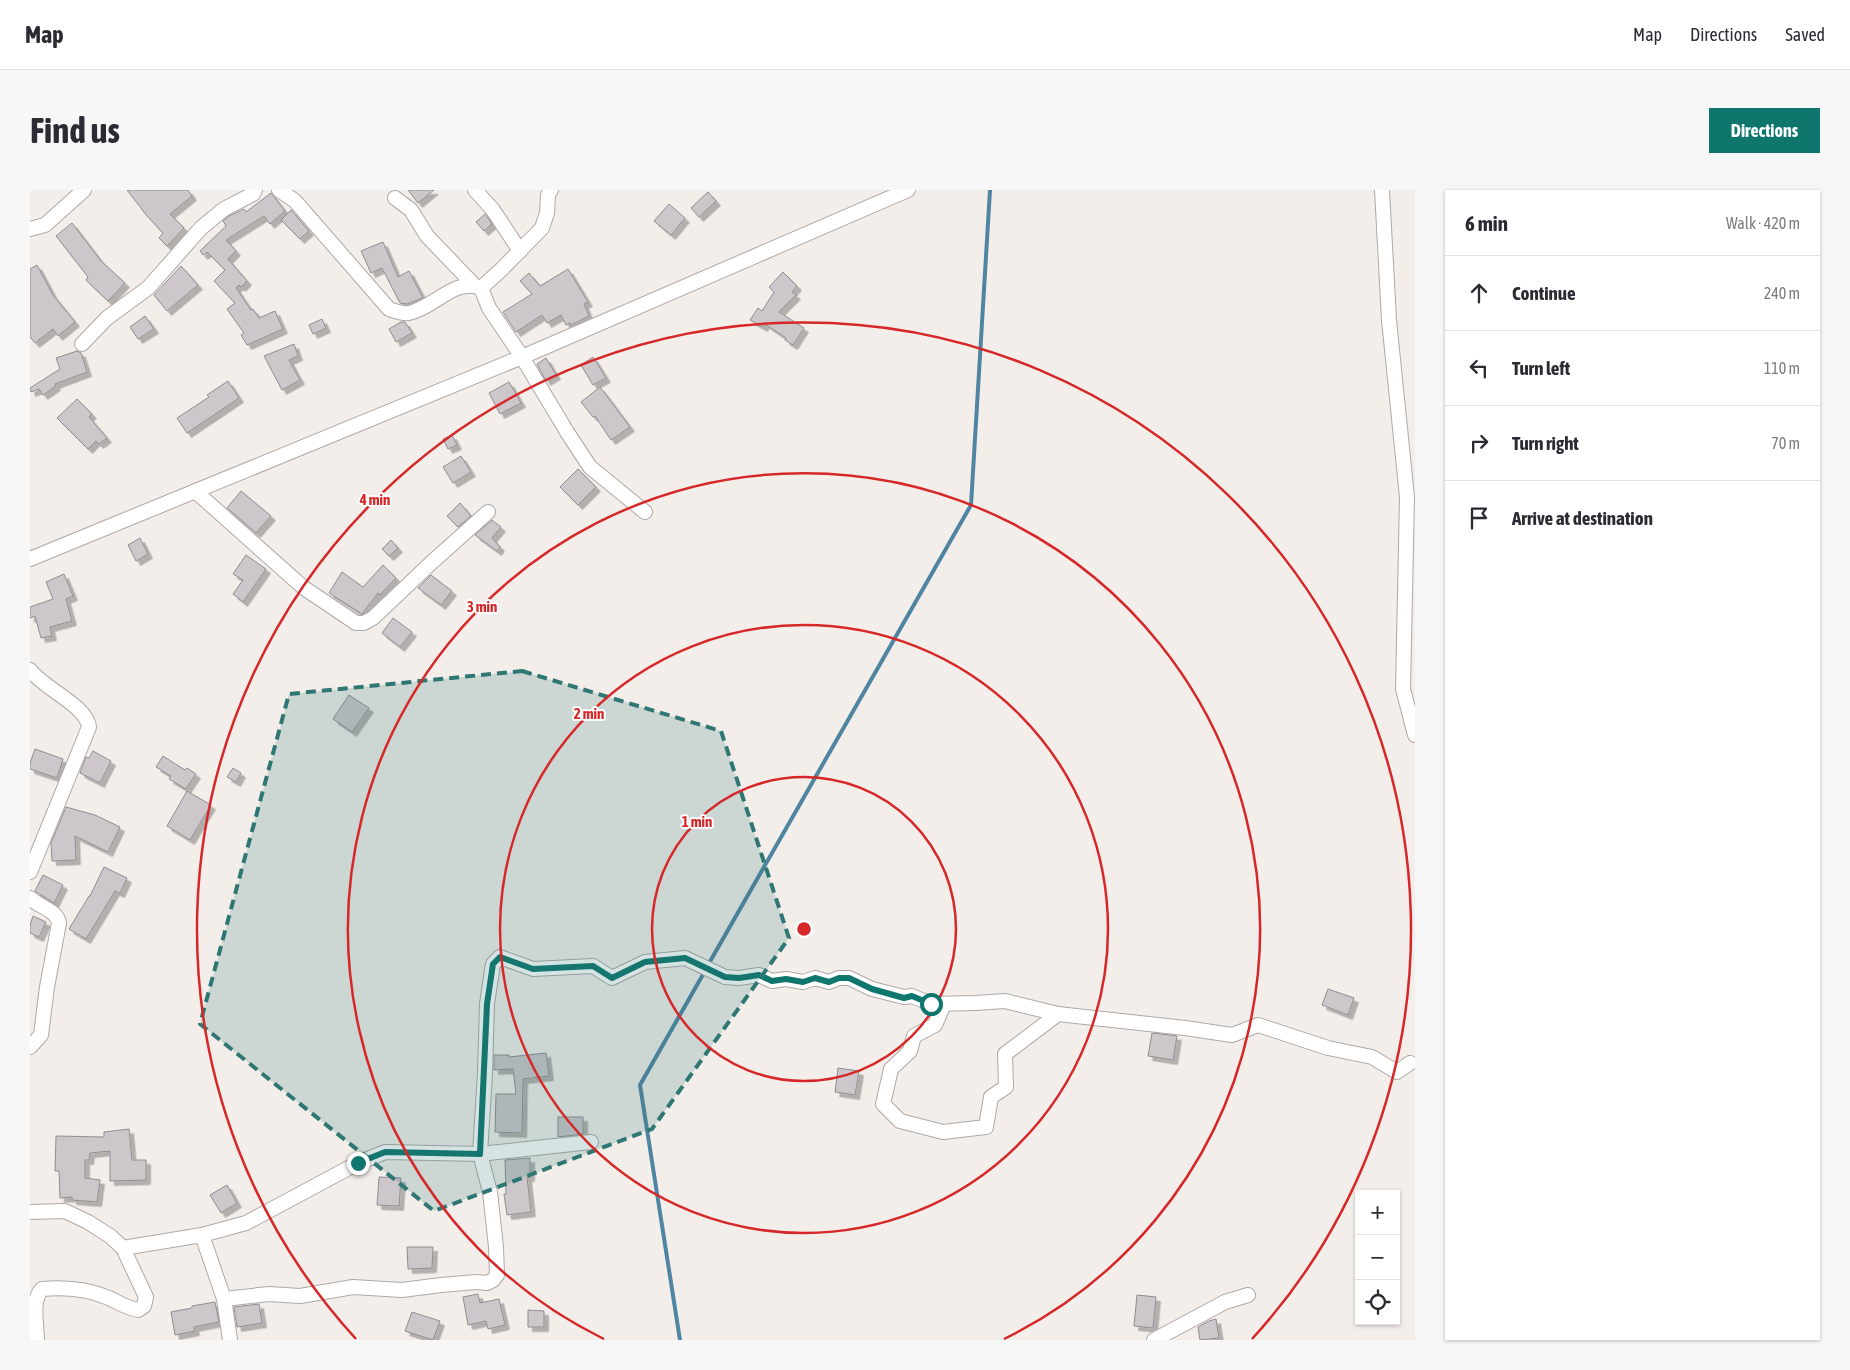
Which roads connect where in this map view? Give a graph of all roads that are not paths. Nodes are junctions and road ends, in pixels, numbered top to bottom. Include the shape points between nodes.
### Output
1 (84, 190) edge
2 (255, 190) edge
3 (279, 190) edge
4 (475, 190) edge
5 (550, 190) edge
6 (908, 190) edge
7 (1382, 190) edge
8 (395, 198) dead end
9 (30, 229) edge
10 (520, 251) junction
11 (477, 287) junction
12 (82, 344) dead end
13 (522, 357) junction
14 (195, 491) junction
15 (488, 512) dead end
16 (645, 512) dead end
17 (30, 559) edge
18 (30, 670) edge
19 (1415, 736) edge
20 (30, 872) edge
21 (30, 898) edge
22 (944, 1004) junction
23 (1058, 1014) junction
24 (30, 1047) edge
25 (1410, 1064) dead end
26 (591, 1142) dead end
27 (480, 1154) junction
28 (30, 1212) edge
29 (202, 1235) junction
30 (123, 1248) junction
31 (1248, 1295) dead end
32 (224, 1299) junction
33 (37, 1340) edge
34 (230, 1340) edge
35 (1154, 1340) edge

1 - 9 street via 45,224
2 - 12 street via 224,208 201,228 148,288 107,318
3 - 11 street via 295,201 389,309 407,313 423,308 457,288
4 - 10 street via 493,210
5 - 10 street via 542,228
6 - 13 street
7 - 19 street via 1389,320 1406,497 1403,689
8 - 11 street via 411,210 428,236
10 - 11 street
11 - 13 street
13 - 14 street
13 - 16 street via 590,467
14 - 15 street via 304,588 356,623 373,618
14 - 17 street
18 - 20 street via 36,679 85,716 89,727
21 - 24 street via 55,914 59,923 41,1035
22 - 23 street via 1005,1000
22 - 23 street via 935,1024 914,1036 910,1050 891,1068 883,1104 900,1121 944,1132 986,1127 991,1097 1006,1087 1005,1054
22 - 27 street via 931,1004 912,996 904,998 849,978 829,982 815,978 803,982 772,981 759,975 725,977 685,958 645,962 612,978 593,966 533,969 500,957 493,964 487,1004
23 - 25 street via 1232,1035 1258,1025 1328,1048 1372,1057 1397,1072
26 - 27 street
27 - 29 street via 385,1152 246,1223
27 - 32 street via 490,1192 495,1238 497,1275 493,1280 402,1290 353,1287 300,1296 269,1294
28 - 30 street via 65,1211 110,1236
29 - 30 street
29 - 32 street
30 - 33 street via 146,1297 144,1306 138,1310 127,1308 107,1297 67,1287 42,1289 37,1296
31 - 35 street via 1225,1302
32 - 34 street

